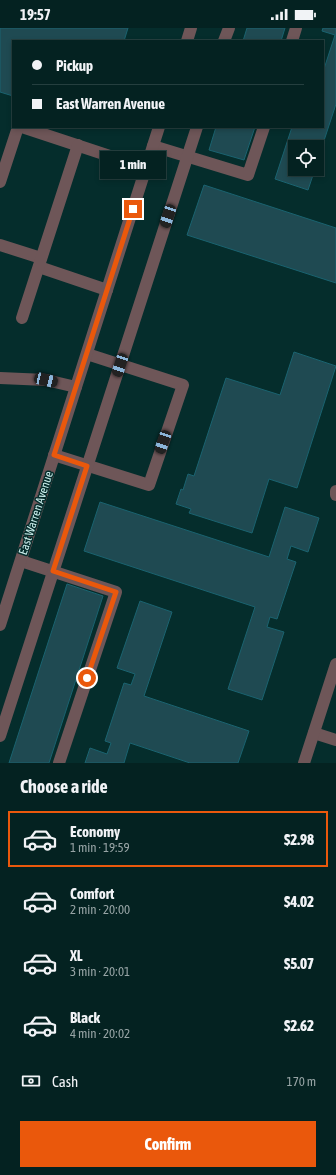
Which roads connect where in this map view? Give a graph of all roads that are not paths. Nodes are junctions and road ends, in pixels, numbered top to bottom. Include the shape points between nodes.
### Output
1 (191, 28) edge
2 (228, 28) edge
3 (296, 28) edge
4 (187, 40) edge
5 (224, 40) edge
6 (292, 40) edge
7 (18, 128) edge
8 (25, 128) edge
9 (159, 128) edge
10 (196, 128) edge
11 (264, 128) edge
12 (78, 145) junction
13 (153, 146) junction
14 (187, 156) junction
15 (146, 168) junction
16 (0, 182) edge
17 (0, 245) edge
18 (40, 262) junction
19 (107, 290) junction
20 (22, 318) dead end
21 (87, 354) junction
22 (120, 365) junction
23 (0, 378) edge
24 (76, 387) junction
25 (54, 455) junction
26 (87, 466) junction
27 (336, 491) edge
28 (336, 495) edge
29 (21, 561) junction
30 (53, 571) junction
31 (0, 625) edge
32 (336, 664) edge
33 (314, 733) junction
34 (0, 736) edge
35 (336, 740) edge
36 (59, 763) edge
37 (304, 763) edge

1 - 4 street
2 - 5 street
3 - 6 street
7 - 16 street
8 - 12 street
9 - 13 street, East Warren Avenue
10 - 14 street
11 - 14 street via 248,175
12 - 15 street
12 - 18 street
13 - 14 street
13 - 15 street, East Warren Avenue
14 - 22 street
15 - 19 street, East Warren Avenue
17 - 18 street
18 - 19 street
18 - 20 street
19 - 21 street, East Warren Avenue
21 - 22 street
21 - 24 street, East Warren Avenue
22 - 26 street
22 - 26 street via 183,385 149,485
23 - 24 street via 46,380
24 - 25 street, East Warren Avenue
25 - 26 street
25 - 29 street, East Warren Avenue
26 - 30 street
27 - 28 street
29 - 30 street
29 - 31 street, East Warren Avenue
30 - 34 street
30 - 36 street via 116,592
32 - 33 street
33 - 35 street
33 - 37 street

